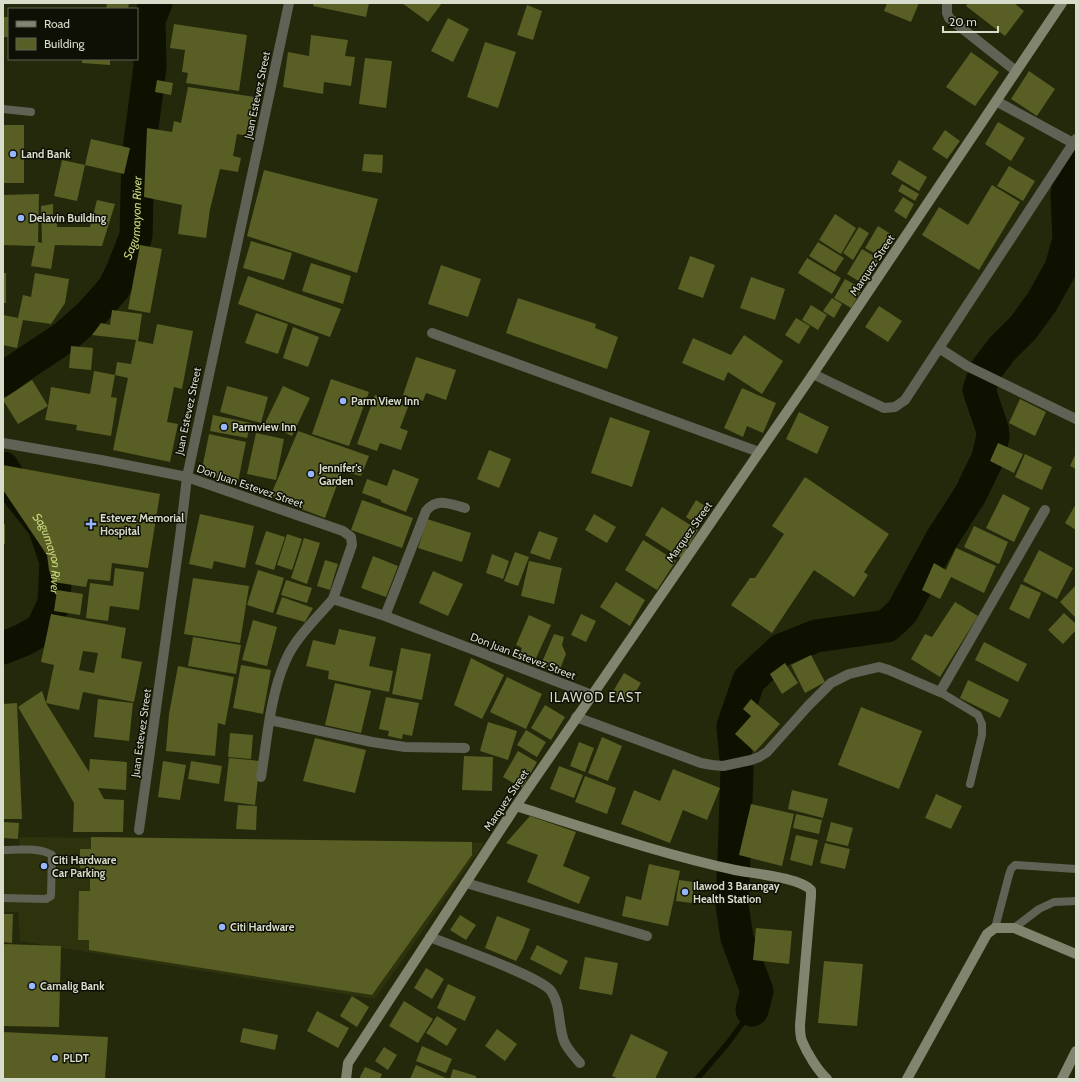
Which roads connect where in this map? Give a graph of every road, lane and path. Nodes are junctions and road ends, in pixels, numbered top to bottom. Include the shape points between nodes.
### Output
1 (288, 3) edge
2 (947, 3) edge
3 (1062, 3) edge
4 (1016, 71) junction
5 (996, 101) junction
6 (3, 108) edge
7 (31, 112) dead end
8 (1075, 141) edge
9 (432, 333) dead end
10 (939, 348) junction
11 (813, 374) junction
12 (1076, 419) edge
13 (3, 444) edge
14 (759, 452) junction
15 (187, 477) junction
16 (465, 508) dead end
17 (1045, 510) dead end
18 (333, 599) junction
19 (384, 616) junction
20 (940, 692) junction
21 (592, 695) junction
22 (576, 718) junction
23 (270, 720) junction
24 (465, 748) dead end
25 (261, 777) dead end
26 (970, 784) dead end
27 (516, 806) junction
28 (139, 830) dead end
29 (3, 850) edge
30 (1076, 869) edge
31 (466, 882) junction
32 (3, 898) edge
33 (1076, 902) edge
34 (995, 928) junction
35 (1014, 928) junction
36 (647, 936) dead end
37 (430, 937) junction
38 (1076, 954) edge
39 (1076, 1051) edge
40 (580, 1063) dead end
41 (346, 1079) edge
42 (827, 1079) edge
43 (907, 1079) edge
44 (1062, 1079) edge

1 - 15 street, Juan Estevez Street
2 - 4 street via 950,18
3 - 4 street, Marquez Street
4 - 5 street, Marquez Street
5 - 8 street
5 - 11 street, Marquez Street
6 - 7 lane
8 - 10 street
9 - 14 street
10 - 11 street via 904,400 895,407 884,408
10 - 12 street via 966,366
11 - 14 street, Marquez Street
13 - 15 street, Don Juan Estevez Street
14 - 21 street, Marquez Street
15 - 18 street, Don Juan Estevez Street via 343,531 351,537 352,545
15 - 28 street, Juan Estevez Street
16 - 19 street via 436,502 426,511
17 - 20 street
18 - 19 street, Don Juan Estevez Street
18 - 23 street, Don Juan Estevez Street via 302,635 285,661
19 - 21 street, Don Juan Estevez Street
20 - 22 street via 879,667 849,674 831,683 767,752 751,760 723,766 701,763
20 - 26 lane via 978,714 982,724 982,735
21 - 22 street, Marquez Street
22 - 27 street, Marquez Street
23 - 24 street via 405,747
23 - 25 street, Don Juan Estevez Street
27 - 31 street, Marquez Street
27 - 42 street via 646,848 806,884 810,890 800,1025 802,1040
29 - 32 lane via 39,851 52,855 51,896 46,899
30 - 34 lane via 1015,865 1009,875
31 - 36 street
31 - 37 street, Marquez Street
33 - 35 lane via 1054,902 1039,909
34 - 35 street
34 - 43 street via 987,934
35 - 38 street
37 - 40 street via 524,974 551,991 564,1042
37 - 41 street, Marquez Street via 348,1063
39 - 44 street

